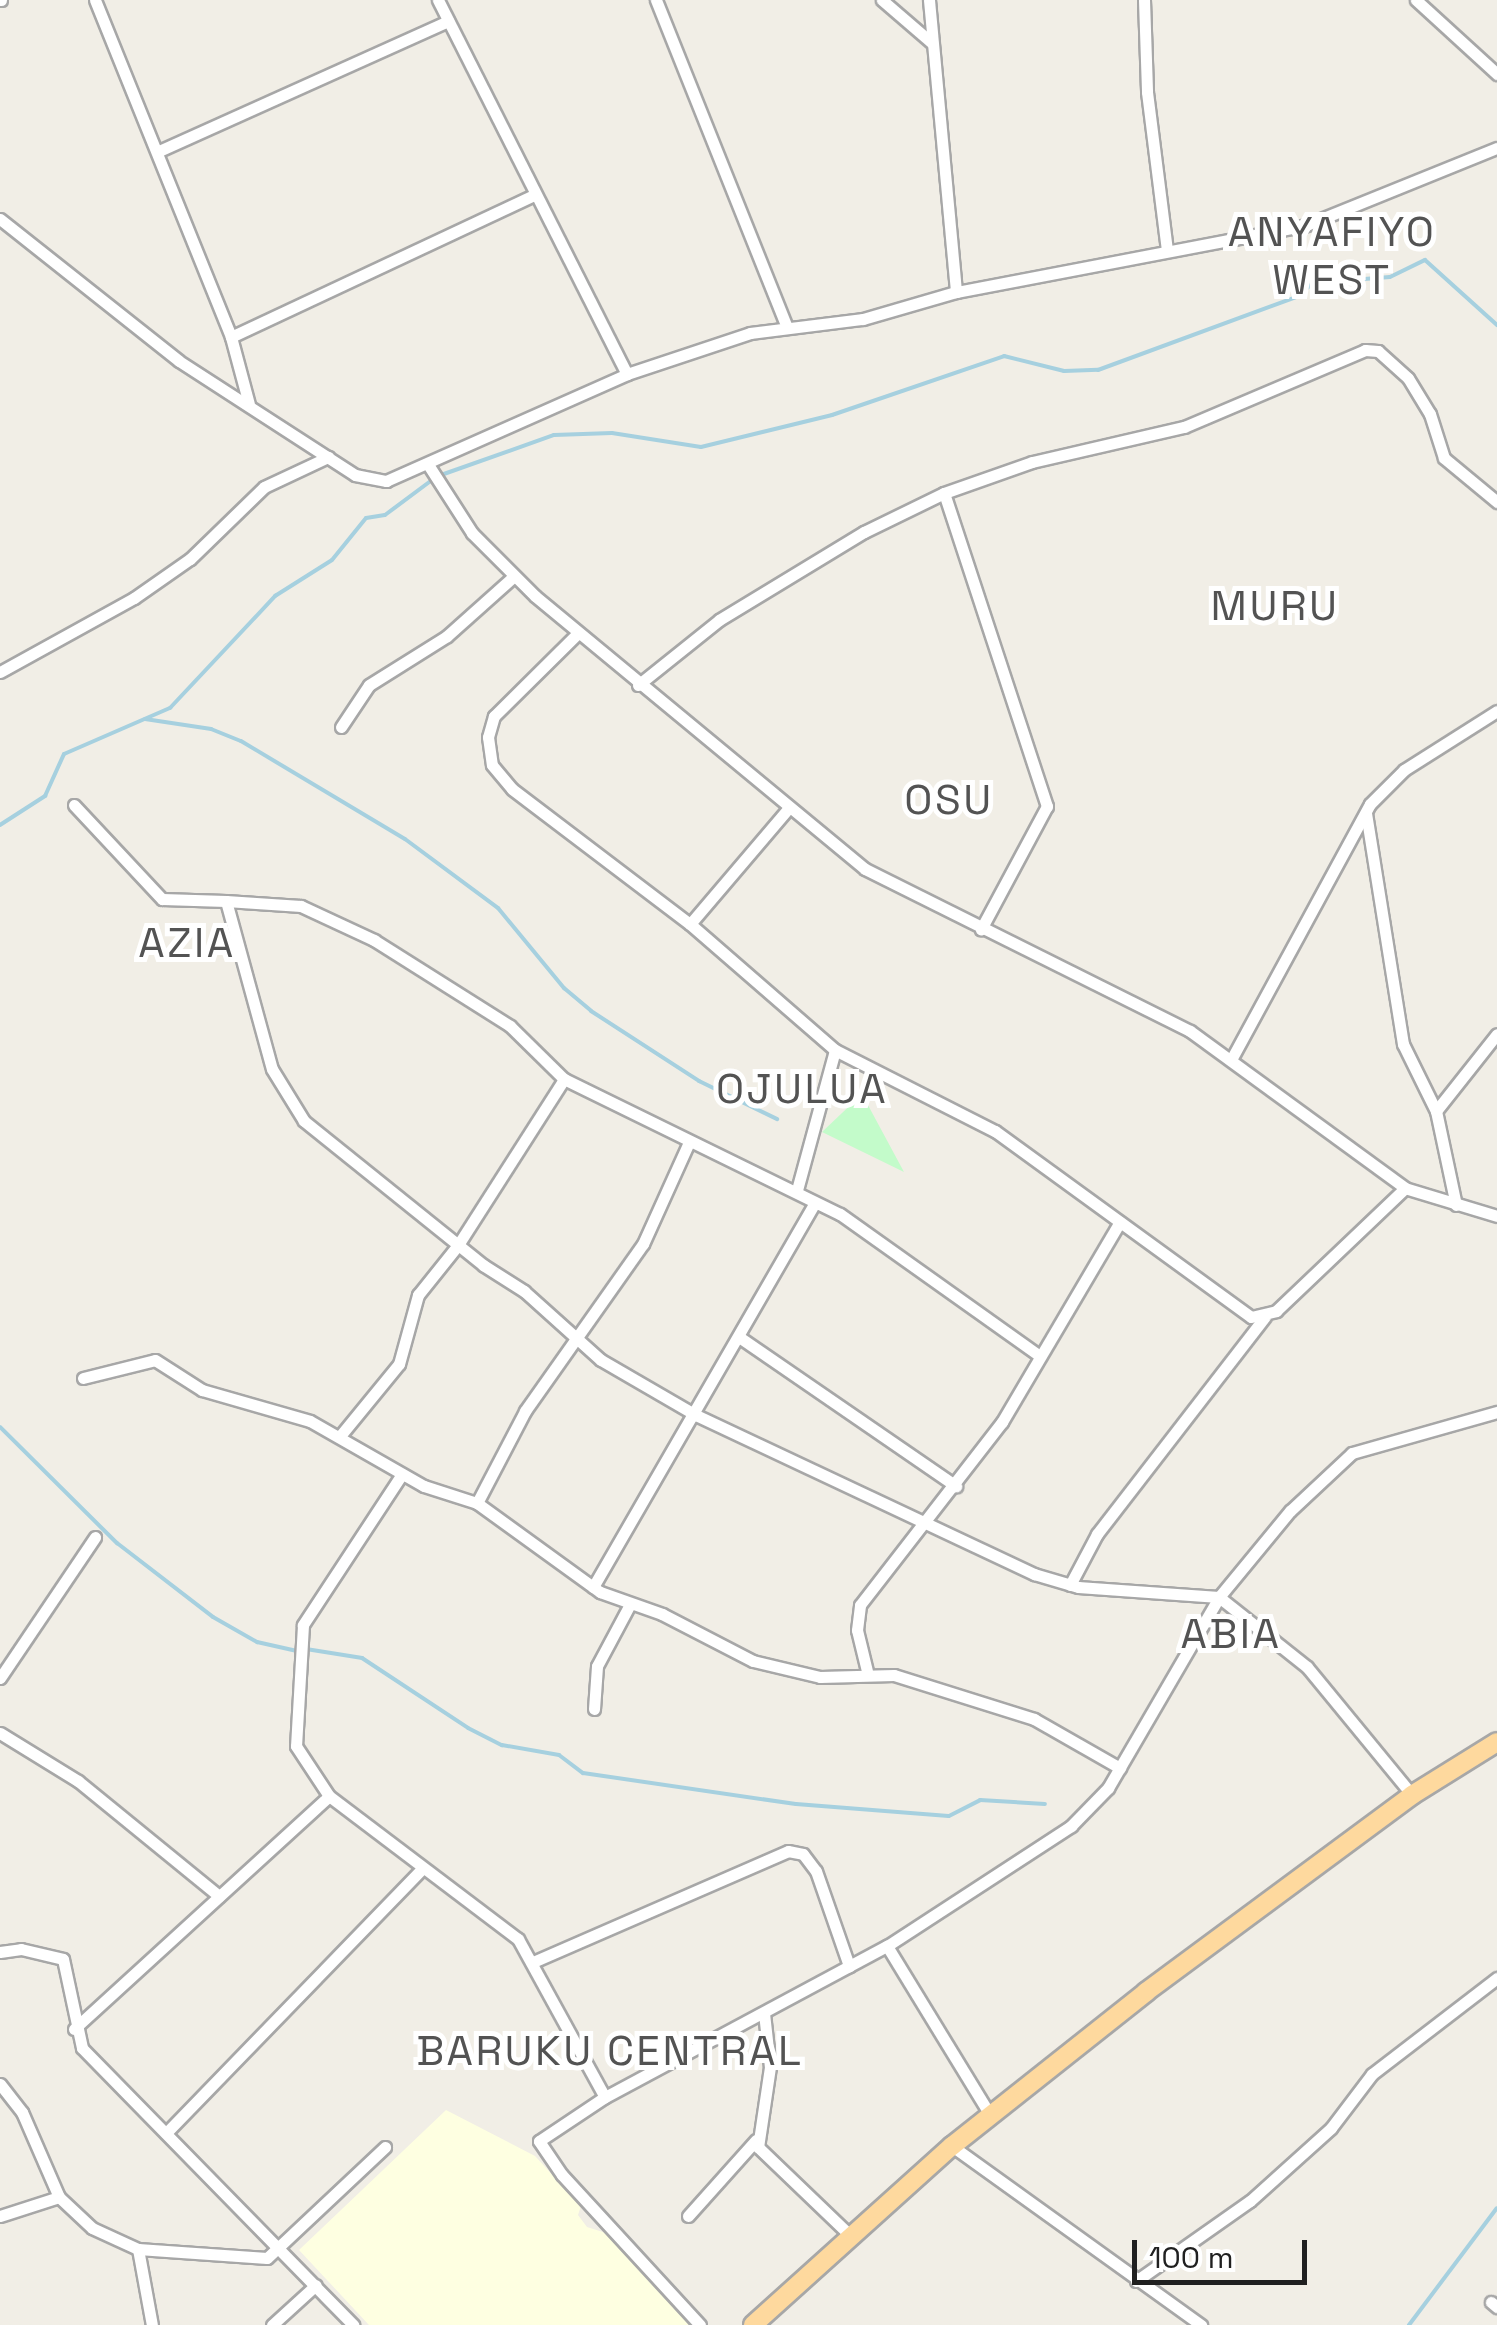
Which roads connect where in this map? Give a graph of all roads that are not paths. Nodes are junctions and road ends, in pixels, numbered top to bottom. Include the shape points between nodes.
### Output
1 (95, 0) edge
2 (438, 0) edge
3 (656, 0) edge
4 (882, 0) edge
5 (929, 0) edge
6 (1144, 0) edge
7 (1416, 0) edge
8 (448, 21) junction
9 (932, 43) junction
10 (1497, 74) edge
11 (1497, 148) edge
12 (159, 151) junction
13 (532, 196) junction
14 (0, 218) edge
15 (1167, 251) junction
16 (956, 292) junction
17 (786, 325) junction
18 (231, 336) junction
19 (627, 374) junction
20 (249, 404) junction
21 (328, 457) junction
22 (429, 466) junction
23 (944, 492) junction
24 (1497, 502) edge
25 (514, 576) junction
26 (578, 634) junction
27 (0, 672) edge
28 (638, 686) junction
29 (1497, 711) edge
30 (341, 727) dead end
31 (74, 805) dead end
32 (786, 810) junction
33 (1366, 812) junction
34 (226, 901) junction
35 (690, 924) junction
36 (980, 929) junction
37 (1497, 1034) edge
38 (835, 1050) junction
39 (1232, 1058) junction
40 (564, 1080) junction
41 (1436, 1111) junction
42 (688, 1142) junction
43 (1405, 1188) junction
44 (797, 1190) junction
45 (816, 1202) junction
46 (1456, 1205) junction
47 (1497, 1216) edge
48 (1120, 1222) junction
49 (458, 1245) junction
50 (1264, 1317) junction
51 (742, 1339) junction
52 (574, 1340) junction
53 (1040, 1356) junction
54 (83, 1378) dead end
55 (1497, 1412) edge
56 (696, 1415) junction
57 (340, 1436) junction
58 (402, 1474) junction
59 (956, 1486) junction
60 (478, 1503) junction
61 (923, 1527) junction
62 (96, 1537) dead end
63 (1070, 1585) junction
64 (593, 1587) junction
65 (1219, 1597) junction
66 (629, 1606) junction
67 (867, 1672) junction
68 (0, 1678) edge
69 (594, 1709) dead end
70 (0, 1733) edge
71 (1497, 1742) edge
72 (1120, 1768) junction
73 (1412, 1795) junction
74 (330, 1796) junction
75 (421, 1870) junction
76 (219, 1896) junction
77 (887, 1946) junction
78 (0, 1952) edge
79 (533, 1962) junction
80 (850, 1966) junction
81 (1497, 1978) edge
82 (764, 2013) junction
83 (74, 2028) junction
84 (0, 2084) edge
85 (606, 2097) junction
86 (990, 2115) junction
87 (166, 2133) junction
88 (756, 2140) junction
89 (952, 2146) junction
90 (385, 2148) dead end
91 (59, 2197) junction
92 (0, 2216) edge
93 (688, 2216) dead end
94 (852, 2236) junction
95 (138, 2249) junction
96 (282, 2250) junction
97 (1136, 2282) junction
98 (316, 2286) junction
99 (152, 2325) edge
100 (272, 2325) edge
101 (354, 2325) edge
102 (700, 2325) edge
103 (753, 2325) edge
104 (1201, 2325) edge

1 - 12 street
2 - 8 street
3 - 17 street
4 - 9 street
5 - 9 street
6 - 15 street via 1146,92
7 - 10 street
8 - 12 street
8 - 13 street
9 - 16 street
11 - 15 street via 1328,220
12 - 18 street
13 - 18 street
13 - 19 street
14 - 20 street via 178,362
15 - 16 street
16 - 17 street via 863,319
17 - 19 street
18 - 20 street
19 - 22 street
20 - 21 street
21 - 22 street via 366,480 405,477
21 - 27 street via 264,487 190,559 134,598
22 - 25 street via 472,533
23 - 24 street via 1032,462 1184,427 1365,350 1378,351 1408,378 1430,414 1444,458
23 - 28 street via 719,620
23 - 36 street via 1047,806
25 - 26 street
25 - 30 street via 447,636 369,685
26 - 28 street
26 - 35 street via 494,716 488,737 492,765 512,789
28 - 32 street
29 - 33 street via 1386,783
31 - 34 street via 162,899
32 - 35 street
32 - 36 street via 865,870
33 - 39 street
33 - 41 street via 1403,1044
34 - 40 street via 302,906 331,916 510,1026
34 - 49 street via 281,1088 322,1136
35 - 38 street
36 - 39 street via 1104,985
37 - 41 street
38 - 44 street
38 - 48 street via 995,1130
39 - 43 street
40 - 42 street
40 - 49 street
41 - 46 street
42 - 44 street
42 - 52 street via 642,1244
43 - 46 street
43 - 50 street
44 - 45 street
45 - 51 street
45 - 53 street via 866,1230
46 - 47 street
48 - 50 street via 1244,1312
48 - 53 street
49 - 52 street via 524,1290
49 - 57 street via 418,1295 398,1364
50 - 63 street via 1097,1534
51 - 56 street
51 - 59 street
52 - 56 street
52 - 60 street via 526,1411
53 - 59 street
54 - 57 street via 155,1360 202,1390
55 - 65 street via 1352,1454 1290,1511
56 - 61 street
56 - 64 street
57 - 58 street
58 - 60 street
58 - 74 street via 299,1640 296,1746
59 - 61 street
60 - 64 street
61 - 63 street
61 - 67 street via 860,1605 856,1630
62 - 68 street
63 - 65 street
64 - 66 street
65 - 72 street
65 - 73 street via 1307,1668
66 - 67 street via 662,1614 753,1661 820,1677
66 - 69 street via 594,1674
67 - 72 street via 1012,1711
70 - 76 street via 88,1788
71 - 73 main road
72 - 77 street via 1072,1826
73 - 86 main road
74 - 75 street
74 - 76 street
75 - 79 street via 508,1930
75 - 87 street
76 - 83 street
77 - 80 street
77 - 86 street
78 - 83 street via 22,1949 63,1959
79 - 80 street via 788,1851 803,1854 816,1871
79 - 85 street
80 - 82 street
81 - 97 street via 1372,2074 1331,2128 1250,2201
82 - 85 street
82 - 88 street via 770,2068
83 - 87 street via 94,2062
84 - 91 street via 22,2112
85 - 102 street via 539,2141 562,2176
86 - 89 main road
87 - 96 street
88 - 93 street
88 - 94 street
89 - 94 main road
89 - 97 street
90 - 96 street
91 - 92 street
91 - 95 street via 92,2228
94 - 103 main road
95 - 96 street via 256,2260
95 - 99 street
96 - 98 street
97 - 104 street
98 - 100 street
98 - 101 street

